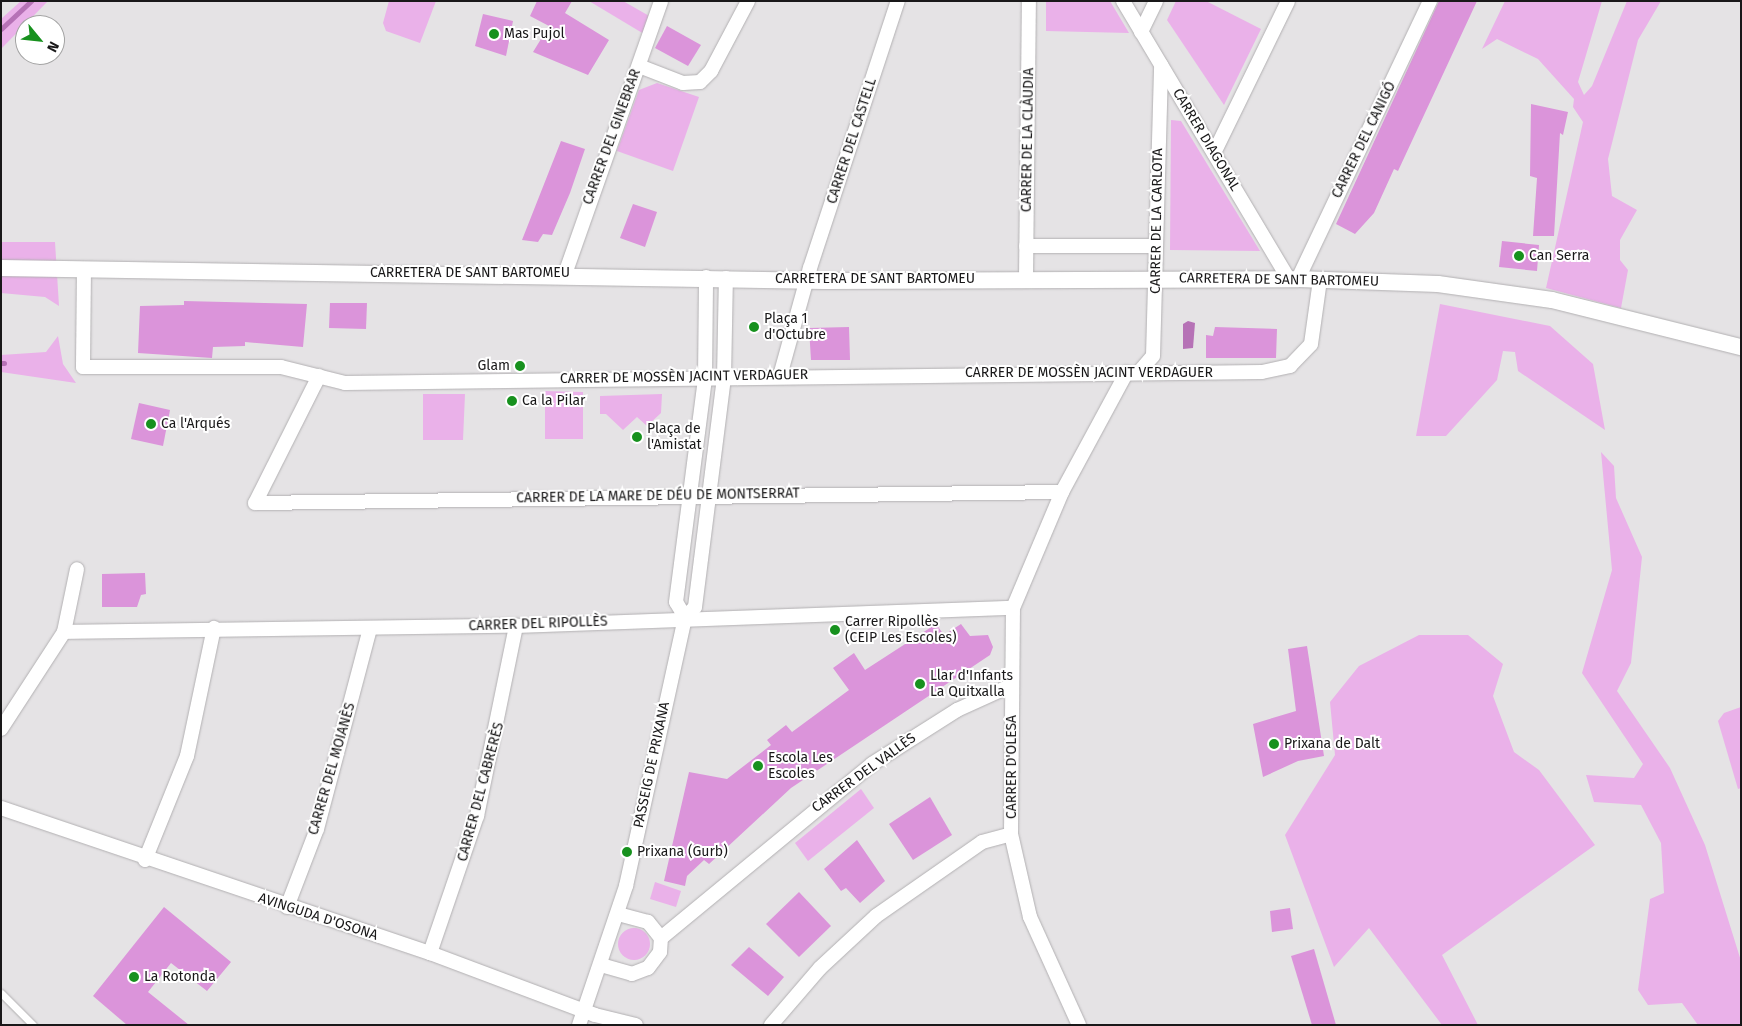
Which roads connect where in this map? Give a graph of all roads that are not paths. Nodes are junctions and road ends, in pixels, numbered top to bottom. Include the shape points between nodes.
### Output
1 (661, 1) edge
2 (748, 1) edge
3 (898, 1) edge
4 (1029, 1) edge
5 (1123, 1) edge
6 (1156, 1) edge
7 (1288, 1) edge
8 (1430, 1) edge
9 (1142, 32) junction
10 (1161, 64) junction
11 (639, 66) junction
12 (1214, 153) junction
13 (1026, 246) junction
14 (1156, 246) junction
15 (1, 268) edge
16 (84, 269) junction
17 (565, 274) junction
18 (706, 277) junction
19 (726, 278) junction
20 (1026, 278) junction
21 (1156, 278) junction
22 (1293, 279) junction
23 (806, 280) junction
24 (1320, 280) junction
25 (1741, 347) edge
26 (1133, 372) junction
27 (320, 376) junction
28 (780, 376) junction
29 (724, 378) junction
30 (705, 379) junction
31 (1062, 492) junction
32 (711, 495) junction
33 (691, 497) junction
34 (77, 569) dead end
35 (1013, 608) junction
36 (685, 617) junction
37 (516, 626) junction
38 (214, 628) junction
39 (370, 628) junction
40 (64, 632) junction
41 (1012, 685) junction
42 (1, 729) edge
43 (1, 808) edge
44 (1012, 834) junction
45 (145, 860) junction
46 (286, 907) junction
47 (618, 914) junction
48 (661, 938) junction
49 (430, 953) junction
50 (601, 965) junction
51 (1, 993) edge
52 (584, 1011) junction
53 (33, 1025) edge
54 (579, 1025) edge
55 (636, 1025) edge
56 (771, 1025) edge
57 (1079, 1025) edge

1 - 11 street, CARRER DEL GINEBRAR
2 - 11 street via 711,71 700,82 684,83
3 - 23 street, CARRER DEL CASTELL
4 - 13 street, CARRER DE LA CLÀUDIA
5 - 9 street, CARRER DIAGONAL
6 - 9 street
7 - 12 street
8 - 22 street, CARRER DEL CANIGÓ
9 - 10 street, CARRER DIAGONAL
10 - 12 street, CARRER DIAGONAL
10 - 14 street, CARRER DE LA CARLOTA
11 - 17 street, CARRER DEL GINEBRAR
12 - 22 street, CARRER DIAGONAL
13 - 14 street
13 - 20 street, CARRER DE LA CLÀUDIA
14 - 21 street, CARRER DE LA CARLOTA
15 - 16 street, CARRETERA DE SANT BARTOMEU
16 - 17 street, CARRETERA DE SANT BARTOMEU
16 - 27 street, CARRER DE MOSSÈN JACINT VERDAGUER via 83,368 281,367
17 - 18 street, CARRETERA DE SANT BARTOMEU
18 - 19 street, CARRETERA DE SANT BARTOMEU
18 - 30 street
19 - 23 street, CARRETERA DE SANT BARTOMEU
19 - 29 street, PASSEIG DE PRIXANA
20 - 21 street, CARRETERA DE SANT BARTOMEU
20 - 23 street, CARRETERA DE SANT BARTOMEU
21 - 22 street, CARRETERA DE SANT BARTOMEU
21 - 26 street, CARRER DE LA CARLOTA via 1153,356
22 - 24 street, CARRETERA DE SANT BARTOMEU
23 - 28 street
24 - 25 street, CARRETERA DE SANT BARTOMEU via 1495,288
24 - 26 street, CARRER DE MOSSÈN JACINT VERDAGUER via 1312,344 1290,366 1262,372
26 - 28 street, CARRER DE MOSSÈN JACINT VERDAGUER
26 - 31 street, CARRER D'OLESA
27 - 30 street, CARRER DE MOSSÈN JACINT VERDAGUER via 345,382
27 - 33 street, CARRER DE LA MARE DE DÉU DE MONTSERRAT via 255,503
28 - 29 street, CARRER DE MOSSÈN JACINT VERDAGUER
29 - 30 street, CARRER DE MOSSÈN JACINT VERDAGUER
29 - 32 street, PASSEIG DE PRIXANA
30 - 33 street
31 - 32 street, CARRER DE LA MARE DE DÉU DE MONTSERRAT
31 - 35 street, CARRER D'OLESA
32 - 33 street, CARRER DE LA MARE DE DÉU DE MONTSERRAT
32 - 36 street, PASSEIG DE PRIXANA via 695,606
33 - 36 street via 676,602
34 - 40 street
35 - 36 street, CARRER DEL RIPOLLÈS
35 - 41 street, CARRER D'OLESA
36 - 37 street, CARRER DEL RIPOLLÈS
36 - 47 street, PASSEIG DE PRIXANA
37 - 39 street, CARRER DEL RIPOLLÈS
37 - 49 street, CARRER DEL CABRERÈS via 477,816
38 - 39 street, CARRER DEL RIPOLLÈS
38 - 40 street, CARRER DEL RIPOLLÈS
38 - 45 street via 187,756
39 - 46 street, CARRER DEL MOIANÈS via 317,829
40 - 42 street
41 - 44 street, CARRER D'OLESA
41 - 48 street, CARRER DEL VALLÈS via 957,710 872,764
43 - 45 street, AVINGUDA D'OSONA
44 - 56 street via 982,842 876,916 820,968
44 - 57 street, CARRER D'OLESA via 1030,917
45 - 46 street, AVINGUDA D'OSONA
46 - 49 street, AVINGUDA D'OSONA
47 - 48 street via 648,922
47 - 50 street, PASSEIG DE PRIXANA
48 - 50 street via 655,961 639,972
49 - 52 street, AVINGUDA D'OSONA
50 - 52 street
51 - 53 lane
52 - 54 street
52 - 55 street, AVINGUDA D'OSONA

